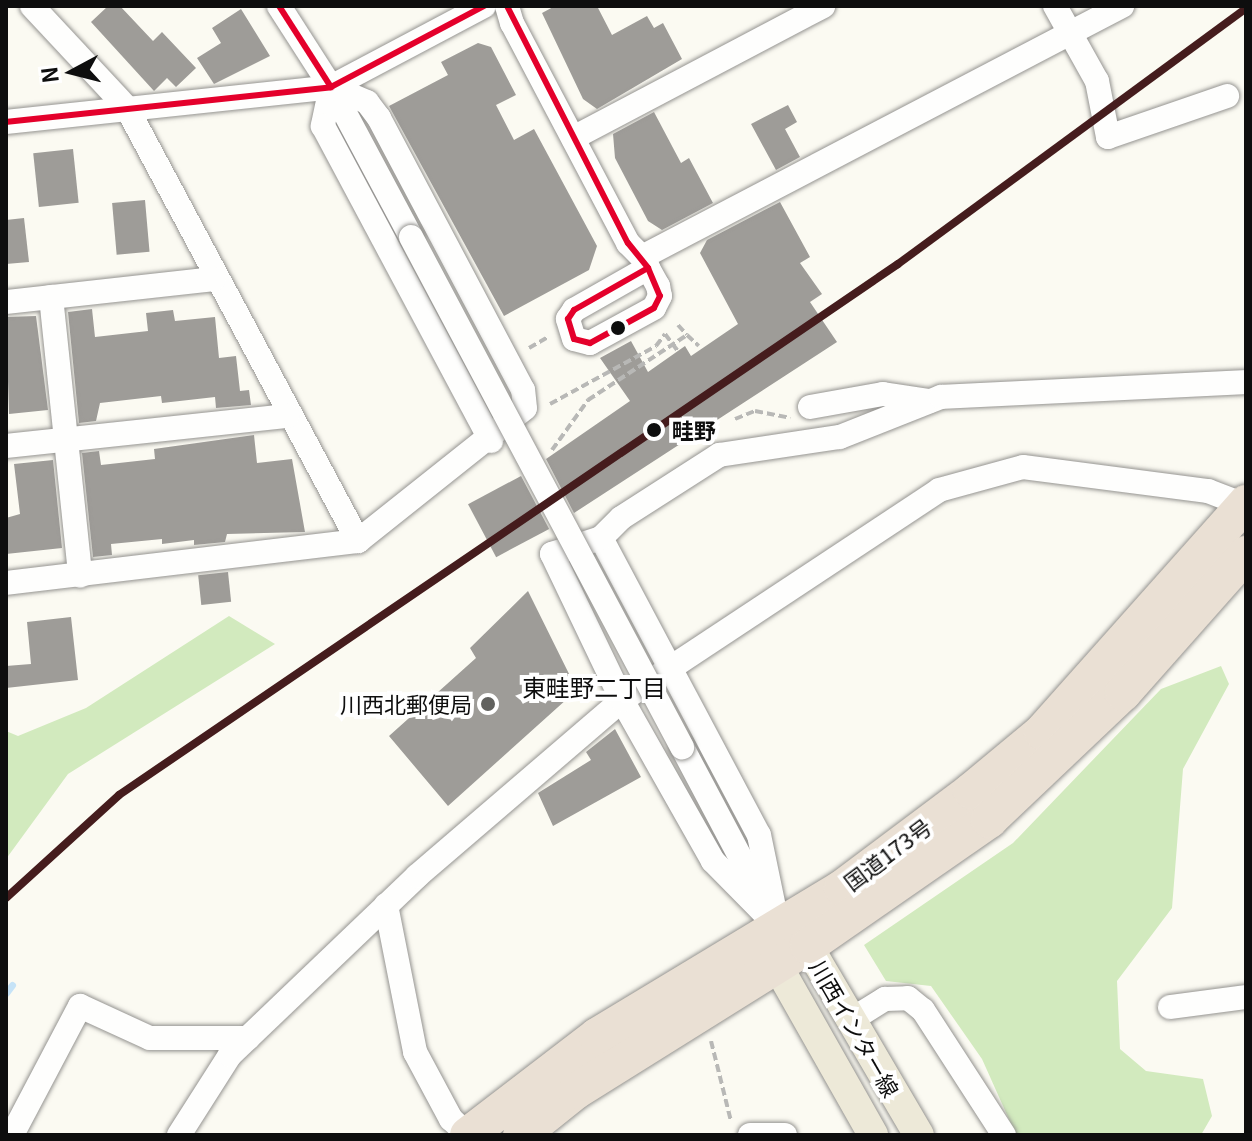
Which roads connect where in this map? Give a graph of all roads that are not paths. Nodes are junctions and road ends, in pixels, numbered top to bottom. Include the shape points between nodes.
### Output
1 (32, 6) edge
2 (279, 6) edge
3 (484, 6) edge
4 (507, 6) edge
5 (823, 6) edge
6 (1055, 6) edge
7 (1122, 6) edge
8 (1070, 34) junction
9 (331, 87) junction
10 (1227, 96) dead end
11 (127, 108) junction
12 (6, 122) edge
13 (573, 138) junction
14 (645, 262) junction
15 (214, 279) junction
16 (51, 297) junction
17 (6, 302) edge
18 (1246, 382) edge
19 (929, 401) junction
20 (810, 407) dead end
21 (287, 416) junction
22 (66, 440) junction
23 (491, 441) junction
24 (6, 446) edge
25 (1245, 504) edge
26 (601, 538) junction
27 (358, 541) junction
28 (1236, 557) edge
29 (80, 575) junction
30 (6, 583) edge
31 (671, 671) junction
32 (622, 700) junction
33 (386, 905) junction
34 (778, 927) junction
35 (808, 946) junction
36 (777, 965) junction
37 (1246, 997) edge
38 (1170, 1007) dead end
39 (851, 1020) junction
40 (248, 1038) junction
41 (12, 1135) edge
42 (179, 1135) edge
43 (468, 1135) edge
44 (521, 1135) edge
45 (750, 1135) edge
46 (785, 1135) edge
47 (873, 1135) edge
48 (919, 1135) edge
49 (1004, 1135) edge

1 - 11 street
2 - 9 street
3 - 9 street
4 - 13 street
5 - 13 street
6 - 8 street
7 - 8 street
8 - 10 street via 1097,81 1108,137
8 - 14 street
9 - 11 street
9 - 23 street via 323,126
9 - 23 street via 367,102 379,118 523,390 525,408
9 - 34 street, bridge
11 - 12 street
11 - 15 street
13 - 14 street via 628,243
14 - 14 street via 574,310 569,330 574,339 590,343 654,308 660,296
15 - 16 street
15 - 21 street
16 - 17 street
16 - 22 street
18 - 19 street via 970,393
19 - 20 street via 883,394
19 - 26 street via 840,437 719,455 621,518
21 - 22 street
21 - 27 street
22 - 24 street
22 - 29 street
23 - 27 street
25 - 28 highway, 国道173号
25 - 31 street via 1208,491 1023,467 939,490
26 - 31 street
26 - 32 street via 552,554
27 - 29 street
28 - 34 highway, 国道173号 via 1042,732 842,888
28 - 35 highway, 国道173号 via 1123,693 989,820
29 - 30 street
31 - 32 street
31 - 34 street via 759,835
32 - 33 street
32 - 34 street via 713,861
33 - 40 street
33 - 43 street via 415,1052 451,1119
34 - 35 main road, 川西インター線
34 - 36 main road, 川西インター線
34 - 43 highway, 国道173号 via 597,1036
35 - 36 highway, 国道173号
35 - 39 main road, 川西インター線
36 - 44 highway, 国道173号 via 576,1091
36 - 47 main road, 川西インター線
37 - 38 street
39 - 48 main road, 川西インター線
39 - 49 street via 885,999 908,998 923,1010
40 - 41 street via 150,1038 80,1006
40 - 42 street via 187,1115
45 - 46 street

